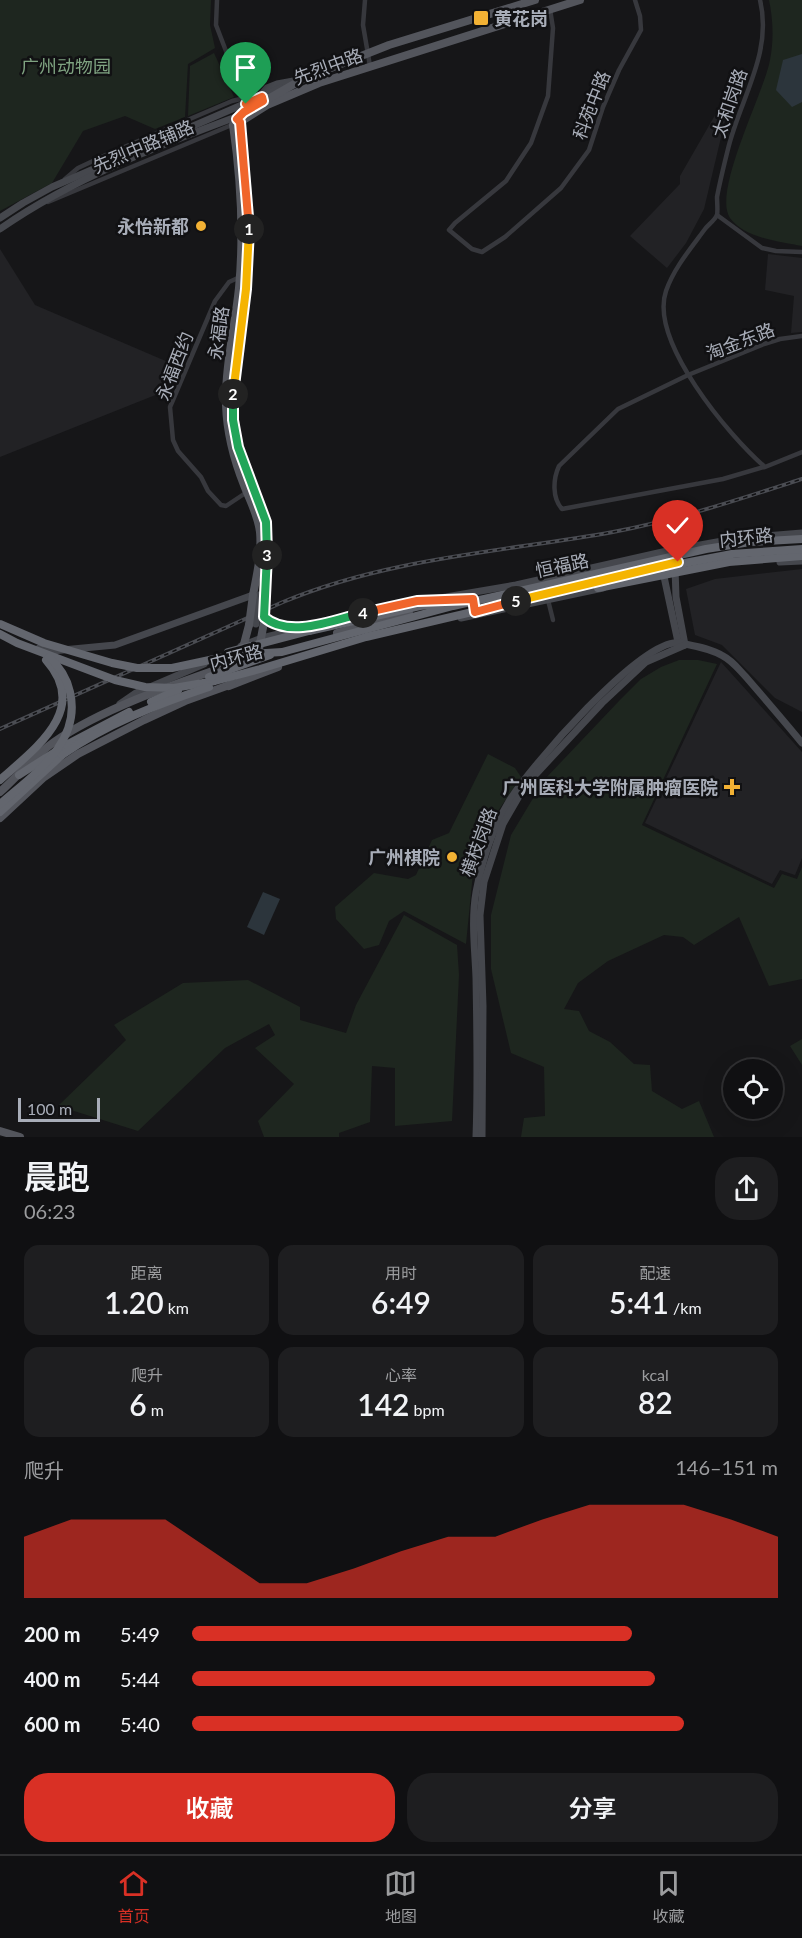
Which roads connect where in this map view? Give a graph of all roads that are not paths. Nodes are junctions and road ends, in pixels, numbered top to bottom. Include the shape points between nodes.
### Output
1 (217, 0) edge
2 (365, 0) edge
3 (535, 0) edge
4 (580, 0) edge
5 (635, 0) edge
6 (760, 0) edge
7 (550, 9) junction
8 (367, 53) junction
9 (370, 66) junction
10 (265, 98) junction
11 (245, 101) junction
12 (214, 116) junction
13 (237, 119) junction
14 (152, 139) junction
15 (717, 215) junction
16 (0, 218) edge
17 (0, 230) edge
18 (802, 252) edge
19 (240, 277) junction
20 (802, 336) edge
21 (688, 375) junction
22 (802, 452) edge
23 (765, 467) junction
24 (247, 492) junction
25 (802, 533) edge
26 (802, 540) edge
27 (802, 548) edge
28 (802, 556) edge
29 (802, 561) edge
30 (662, 563) junction
31 (675, 568) junction
32 (259, 595) junction
33 (547, 597) junction
34 (470, 600) junction
35 (417, 601) junction
36 (498, 607) junction
37 (475, 612) junction
38 (264, 617) junction
39 (553, 620) dead end
40 (432, 623) junction
41 (0, 624) edge
42 (253, 625) junction
43 (300, 628) junction
44 (0, 635) edge
45 (259, 641) junction
46 (17, 643) junction
47 (244, 644) junction
48 (682, 644) junction
49 (282, 652) junction
50 (267, 653) junction
51 (256, 656) junction
52 (291, 661) junction
53 (228, 665) junction
54 (172, 668) junction
55 (229, 686) junction
56 (113, 710) junction
57 (802, 743) edge
58 (19, 775) junction
59 (0, 780) edge
60 (0, 792) edge
61 (0, 804) edge
62 (0, 812) edge
63 (0, 818) edge
64 (0, 1131) edge
65 (20, 1137) edge
66 (476, 1137) edge
67 (482, 1137) edge

1 - 11 street via 216,25
2 - 8 street
3 - 8 main road, 先烈中路
4 - 7 main road, 先烈中路
5 - 7 street, 科苑中路 via 641,30 603,106 589,150 561,188 505,237 482,252 472,249 449,230 506,182 531,143 548,96 553,28
6 - 15 street, 太和岗路 via 762,44 730,137
7 - 9 main road, 先烈中路
8 - 9 street
8 - 10 main road, 先烈中路
9 - 10 main road, 先烈中路
10 - 11 main road, 先烈中路
10 - 13 main road
11 - 12 main road, 先烈中路
11 - 14 street, 先烈中路辅路
12 - 13 main road
12 - 14 main road, 先烈中路
13 - 17 main road via 92,177
13 - 19 main road, 永福路
13 - 32 main road, 永福路 via 247,184 249,240 233,384 233,420 239,454 266,522
14 - 16 main road, 先烈中路 via 35,195
15 - 18 street via 762,248
15 - 21 street via 678,267 663,301 670,333
19 - 24 main road, 永福路 via 226,406 232,450
19 - 24 street, 永福西约 via 229,282 216,301 170,407 173,440 208,491 226,506
20 - 21 street, 淘金东路 via 771,341
21 - 23 street via 722,421
21 - 23 street, 淘金东路 via 618,409 559,466 554,488 556,503 562,509 723,479
22 - 23 street
24 - 32 main road, 永福路 via 258,524
25 - 30 main road via 739,538
26 - 30 main road, 恒福路 via 743,544
26 - 49 highway, 内环路, bridge via 736,544 679,554 453,606
27 - 31 main road, 恒福路 via 744,551
27 - 36 highway, 内环路, bridge via 715,557
28 - 36 highway, bridge via 729,562
29 - 31 main road
30 - 31 main road, 恒福路
30 - 33 main road, 恒福路
30 - 34 main road, 恒福路
30 - 35 main road
30 - 48 main road
31 - 48 main road
32 - 38 main road, 永福路, bridge
32 - 42 main road, bridge
32 - 44 main road via 115,645 52,651 12,642
33 - 37 main road, 恒福路
33 - 39 street
33 - 40 main road
34 - 35 main road
34 - 37 street
34 - 50 main road, 恒福路 via 406,613
34 - 54 highway, bridge via 370,617
35 - 43 main road
36 - 52 highway, 内环路, bridge via 366,637
37 - 40 main road, 恒福路
38 - 43 main road via 279,626
38 - 45 main road, 永福路
40 - 52 main road, 恒福路
41 - 54 highway, 内环路, bridge via 44,643 112,663
41 - 61 highway, bridge via 57,665 68,684 72,706 69,730 62,744
42 - 45 main road, 永福路
42 - 47 main road
43 - 45 main road
44 - 46 highway, 内环路, bridge
45 - 47 main road
45 - 50 main road
45 - 51 main road, 永福路
46 - 52 highway, 内环路, bridge via 115,680 155,688 197,684
46 - 59 highway, bridge via 50,665 60,687 62,709 46,738
47 - 53 main road
47 - 56 main road via 136,693
48 - 57 main road via 715,652 732,662
48 - 66 main road, 横枝岗路 via 645,655 613,684 543,756 513,794 497,823 483,863 474,908
48 - 67 main road, 横枝岗路 via 646,662 602,703 536,774 503,824 484,882 480,915
49 - 54 highway, 内环路, bridge via 239,655
49 - 58 highway, bridge via 209,677 129,712
50 - 51 main road, 恒福路
50 - 52 main road
51 - 53 main road, 恒福路
51 - 55 main road, 永福路 via 244,674
52 - 55 main road, 恒福路
52 - 62 highway, bridge via 167,701 96,734 62,755
53 - 56 main road
55 - 63 main road, 永福路 via 185,701 86,750 43,778
56 - 58 main road via 53,743
58 - 60 main road
64 - 65 main road

